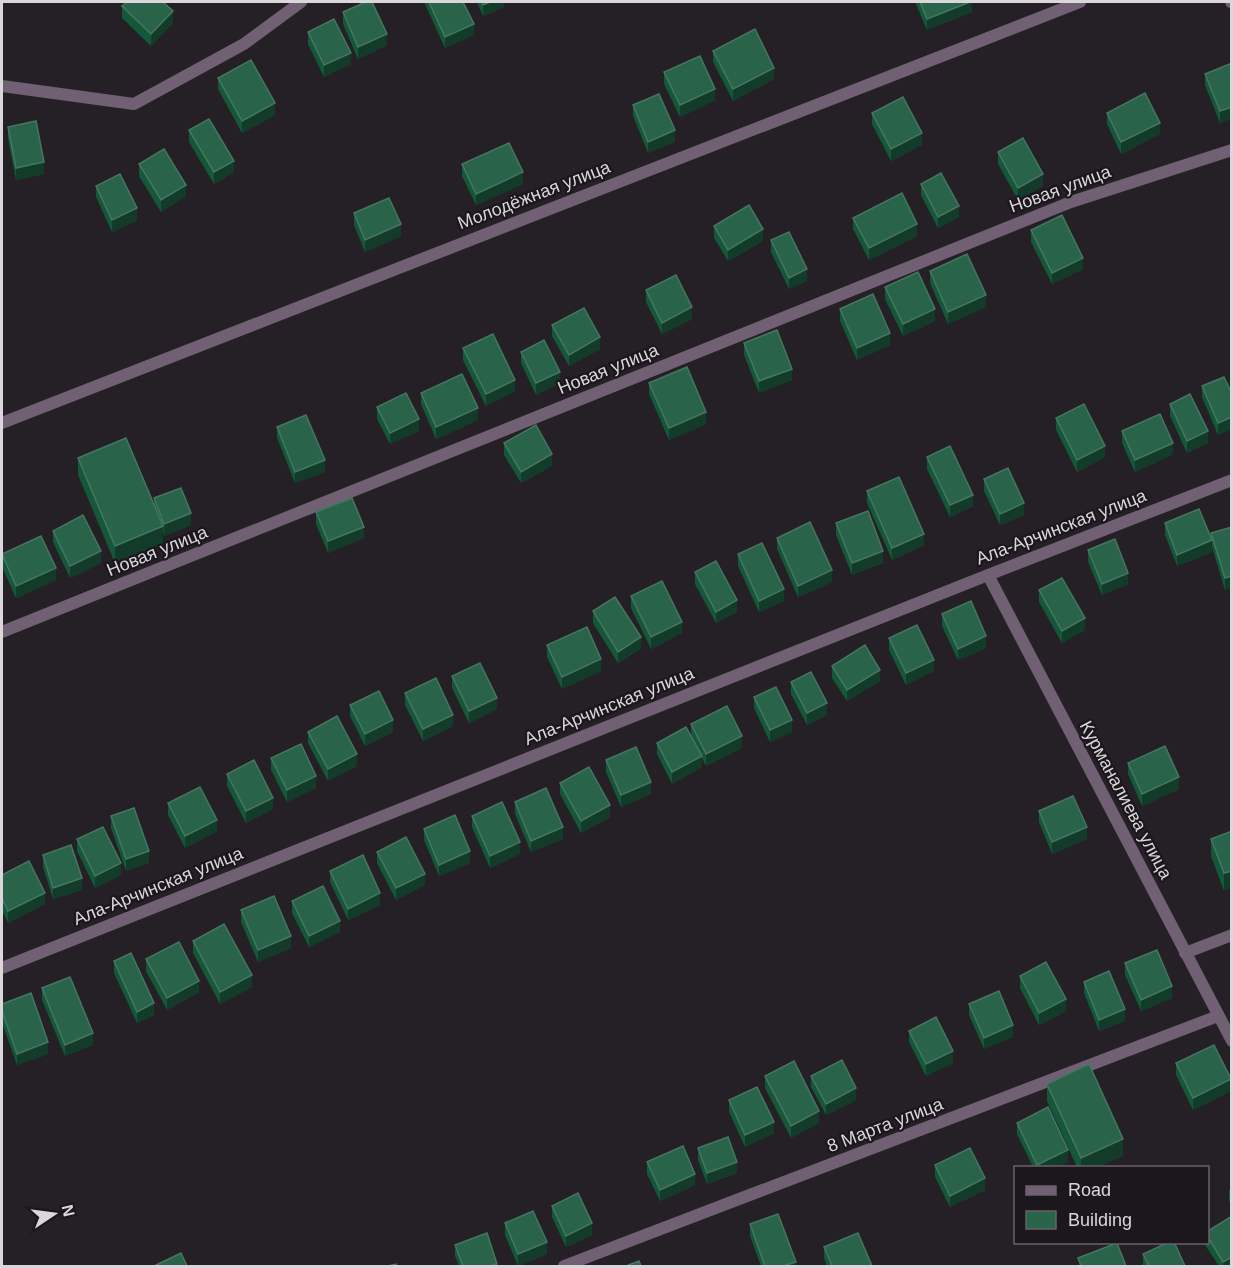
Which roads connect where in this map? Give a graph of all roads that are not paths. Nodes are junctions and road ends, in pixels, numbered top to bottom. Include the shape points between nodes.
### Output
1 (301, 2) edge
2 (1080, 2) edge
3 (2, 86) edge
4 (1232, 150) edge
5 (2, 423) edge
6 (1232, 480) edge
7 (988, 575) junction
8 (2, 632) edge
9 (1232, 935) edge
10 (1185, 953) junction
11 (2, 968) edge
12 (1218, 1016) junction
13 (1232, 1041) edge
14 (564, 1266) edge

1 - 3 street via 244,44 134,104
2 - 5 street, Молодёжная улица
4 - 8 street, Новая улица via 1071,202
6 - 7 street, Ала-Арчинская улица
7 - 10 street, Курманалиева улица
7 - 11 street, Ала-Арчинская улица
9 - 10 street
10 - 12 street, Курманалиева улица
12 - 13 street, Курманалиева улица
12 - 14 street, 8 Марта улица

